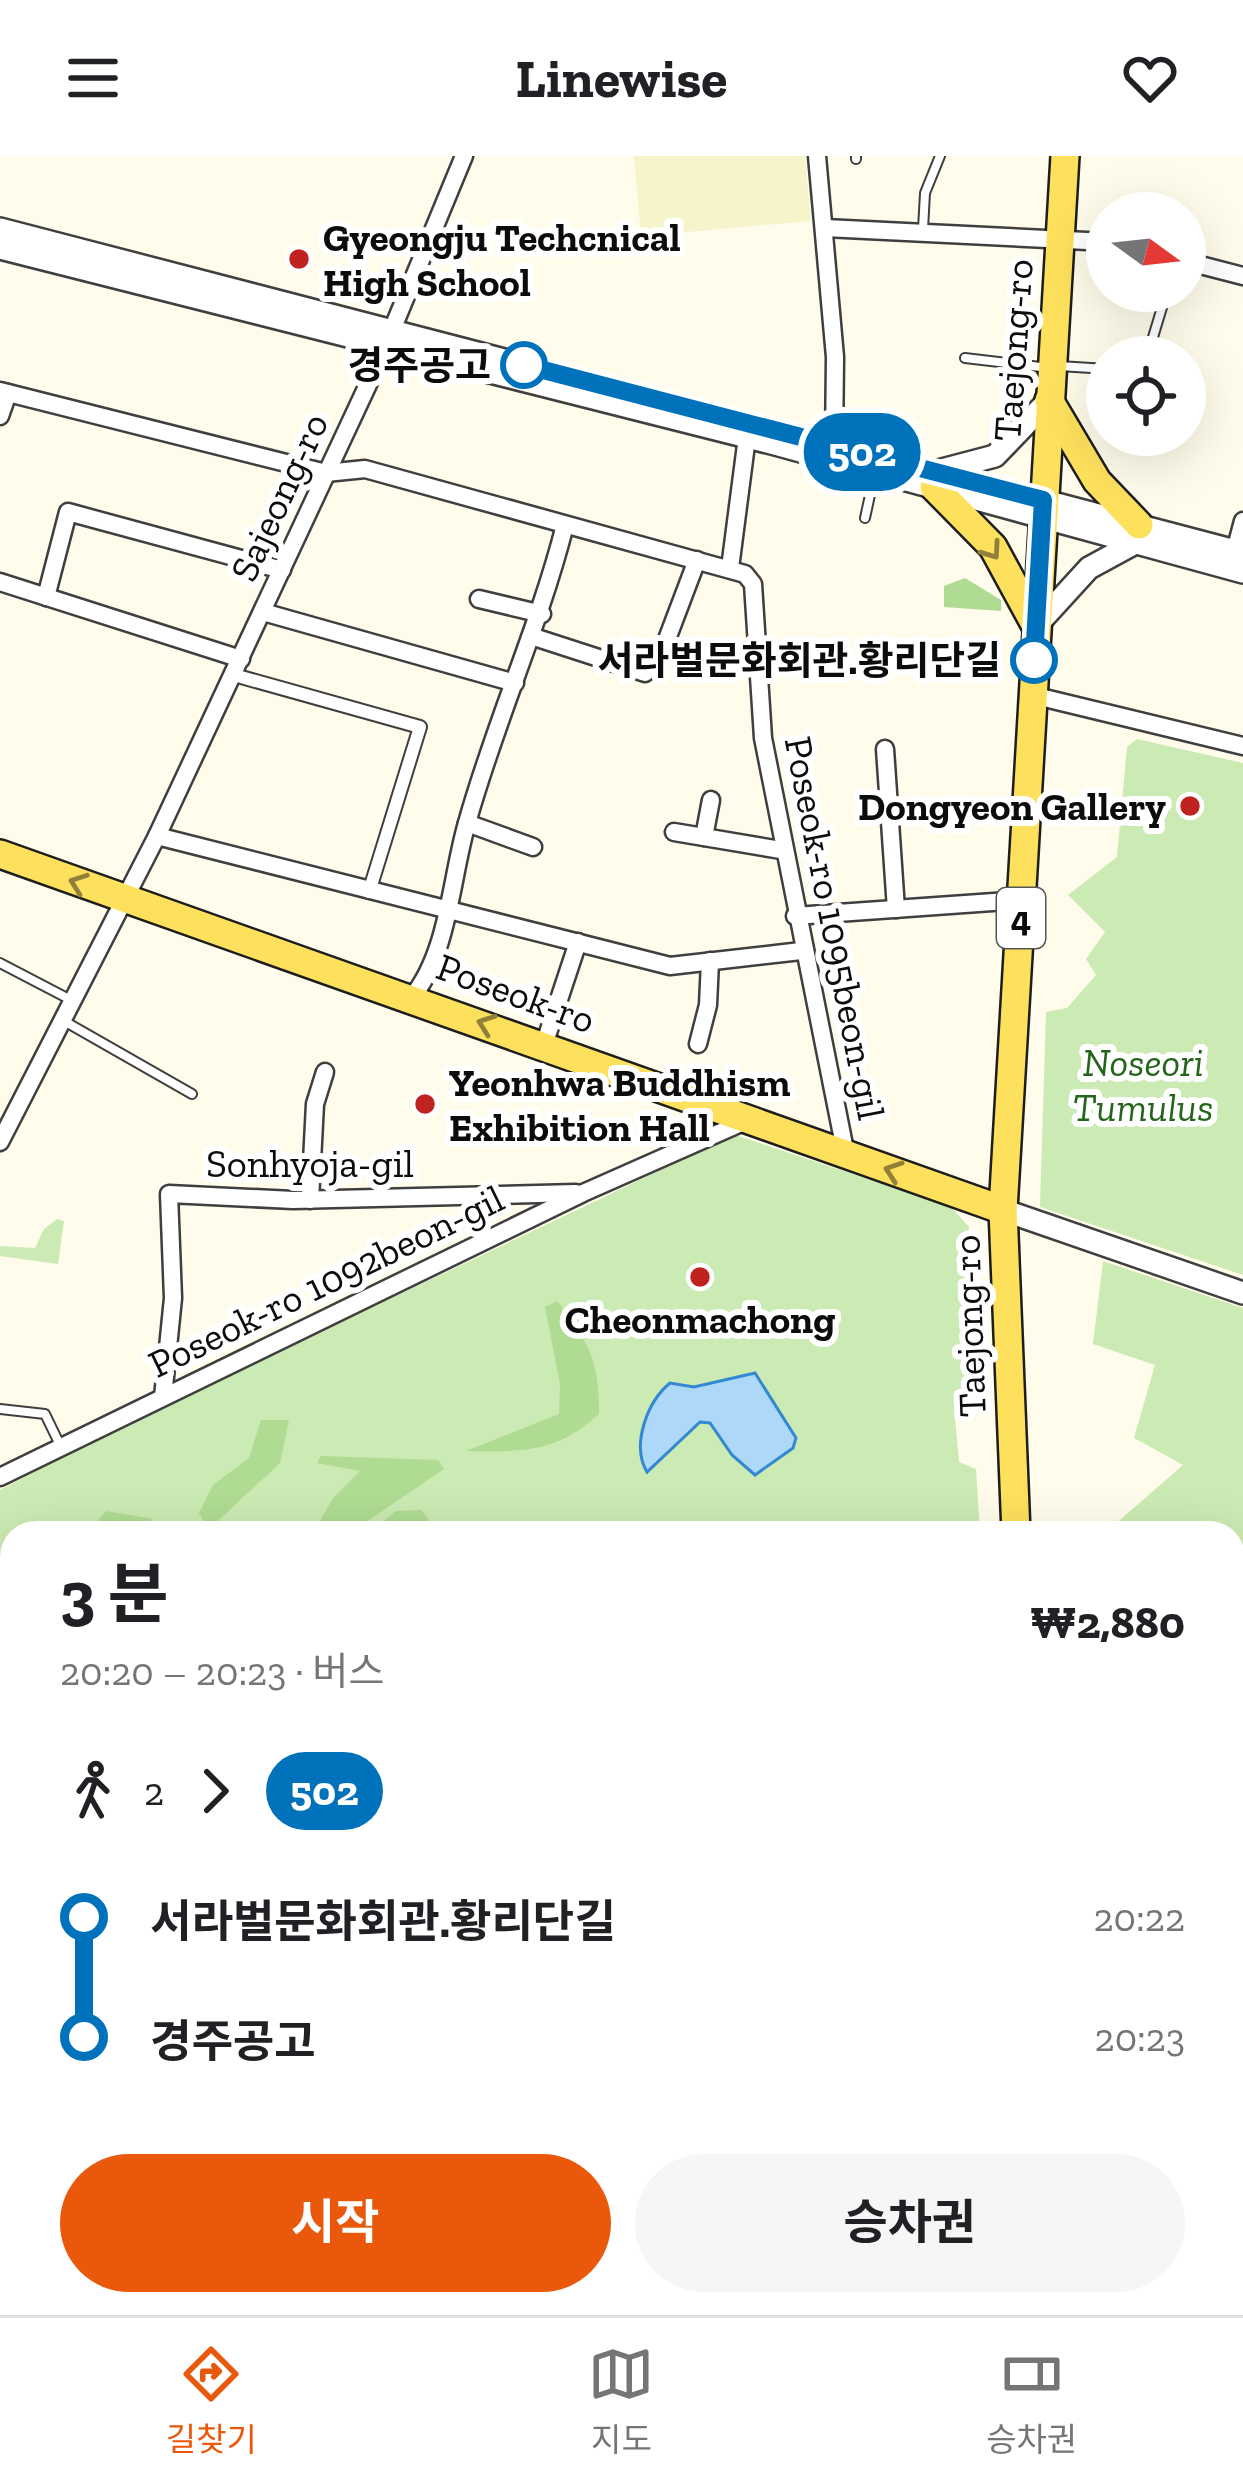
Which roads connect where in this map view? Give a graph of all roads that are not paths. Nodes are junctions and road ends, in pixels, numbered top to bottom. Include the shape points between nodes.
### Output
1 (464, 156) edge
2 (818, 156) edge
3 (940, 156) edge
4 (1066, 156) edge
5 (825, 228) junction
6 (0, 230) edge
7 (923, 232) junction
8 (1059, 236) junction
9 (1086, 239) edge
10 (0, 248) edge
11 (1206, 266) edge
12 (1243, 276) edge
13 (389, 338) junction
14 (965, 358) dead end
15 (1051, 367) junction
16 (1086, 368) edge
17 (4, 392) edge
18 (1049, 400) junction
19 (0, 416) edge
20 (747, 436) junction
21 (834, 445) junction
22 (877, 464) junction
23 (326, 473) junction
24 (935, 479) junction
25 (1042, 508) junction
26 (865, 518) dead end
27 (1243, 520) edge
28 (565, 525) junction
29 (1137, 534) junction
30 (1240, 558) edge
31 (697, 560) junction
32 (730, 568) junction
33 (282, 570) junction
34 (0, 582) edge
35 (46, 597) junction
36 (478, 599) dead end
37 (263, 612) junction
38 (542, 614) junction
39 (1036, 626) junction
40 (534, 637) junction
41 (238, 667) junction
42 (515, 683) junction
43 (1033, 695) junction
44 (1243, 746) edge
45 (884, 749) dead end
46 (711, 800) dead end
47 (466, 823) junction
48 (674, 832) dead end
49 (157, 836) junction
50 (704, 836) junction
51 (532, 847) dead end
52 (781, 850) junction
53 (0, 854) edge
54 (369, 892) junction
55 (124, 900) junction
56 (1022, 900) junction
57 (447, 908) junction
58 (896, 909) junction
59 (795, 916) junction
60 (578, 942) junction
61 (801, 950) junction
62 (710, 961) junction
63 (0, 963) edge
64 (412, 997) junction
65 (72, 1001) junction
66 (62, 1020) junction
67 (698, 1044) dead end
68 (544, 1046) junction
69 (325, 1072) dead end
70 (192, 1094) dead end
71 (748, 1120) junction
72 (0, 1142) edge
73 (846, 1155) junction
74 (583, 1193) junction
75 (310, 1199) junction
76 (1003, 1210) junction
77 (1243, 1293) edge
78 (163, 1397) junction
79 (0, 1409) edge
80 (61, 1447) junction
81 (0, 1477) edge
82 (1016, 1521) edge

1 - 13 street, Sajeong-ro
2 - 5 street
3 - 7 lane via 925,194
4 - 8 main road, Taejong-ro / 4
5 - 7 street, Taejong-ro
5 - 21 street
6 - 13 street
7 - 8 street, Taejong-ro
8 - 9 street
8 - 15 main road, Taejong-ro / 4
10 - 13 street
11 - 12 street
13 - 20 street
13 - 21 street
13 - 23 street, Sajeong-ro
14 - 15 lane
15 - 16 lane
15 - 18 main road, Taejong-ro / 4
17 - 19 street
17 - 23 street
18 - 24 street via 995,456
18 - 25 main road, Taejong-ro / 4
18 - 29 main road
20 - 22 street
20 - 32 street
21 - 22 street
22 - 24 street
22 - 26 lane
23 - 28 street via 365,469
23 - 33 street, Sajeong-ro
24 - 25 street
24 -> 39 main road via 993,547
25 - 29 street
25 - 39 main road, Taejong-ro / 4
27 - 30 street
28 - 31 street
28 - 38 street
29 - 30 street
29 - 39 street via 1089,568
31 - 32 street
31 - 40 street via 658,663 645,674
32 - 52 street, Poseok-ro 1095beon-gil via 753,584 763,738
33 - 35 street via 68,512
33 - 37 street, Sajeong-ro
34 - 35 street
35 - 41 street
36 - 38 street
37 - 41 street, Sajeong-ro
37 - 42 street
38 - 40 street
39 - 43 main road, Taejong-ro / 4
40 - 42 street
41 - 49 street, Sajeong-ro
41 - 54 street via 420,727
42 - 47 street
43 - 44 street
43 - 56 main road, Taejong-ro / 4
45 - 58 street
46 - 50 street
47 - 51 street
47 - 57 street
48 - 50 street
49 - 54 street
49 - 55 street, Sajeong-ro
50 - 52 street
52 - 59 street, Poseok-ro 1095beon-gil
55 -> 53 main road, Poseok-ro
54 - 57 street
55 - 64 main road, Poseok-ro
55 - 65 street, Sajeong-ro
56 - 58 street
56 - 76 main road, Taejong-ro / 4
57 - 60 street
57 - 64 street
58 - 59 street
59 - 61 street, Poseok-ro 1095beon-gil
60 - 62 street via 670,966
60 - 68 street
61 - 62 street
61 - 73 street, Poseok-ro 1095beon-gil
62 - 67 street
63 - 65 lane
68 -> 64 main road, Poseok-ro
65 - 66 street, Sajeong-ro
66 - 70 lane
66 - 72 street, Sajeong-ro
68 - 71 main road, Poseok-ro
69 - 75 street via 315,1103
71 - 73 main road, Poseok-ro
71 - 74 street, Poseok-ro 1092beon-gil
76 -> 73 main road, Poseok-ro
74 - 75 street, Sonhyoja-gil
74 - 78 street, Poseok-ro 1092beon-gil
75 - 78 street, Sonhyoja-gil via 169,1194 173,1298
76 - 77 street
76 - 82 main road, Taejong-ro / 4
78 - 80 street, Poseok-ro 1092beon-gil
79 - 80 lane via 45,1414
80 - 81 street, Poseok-ro 1092beon-gil

